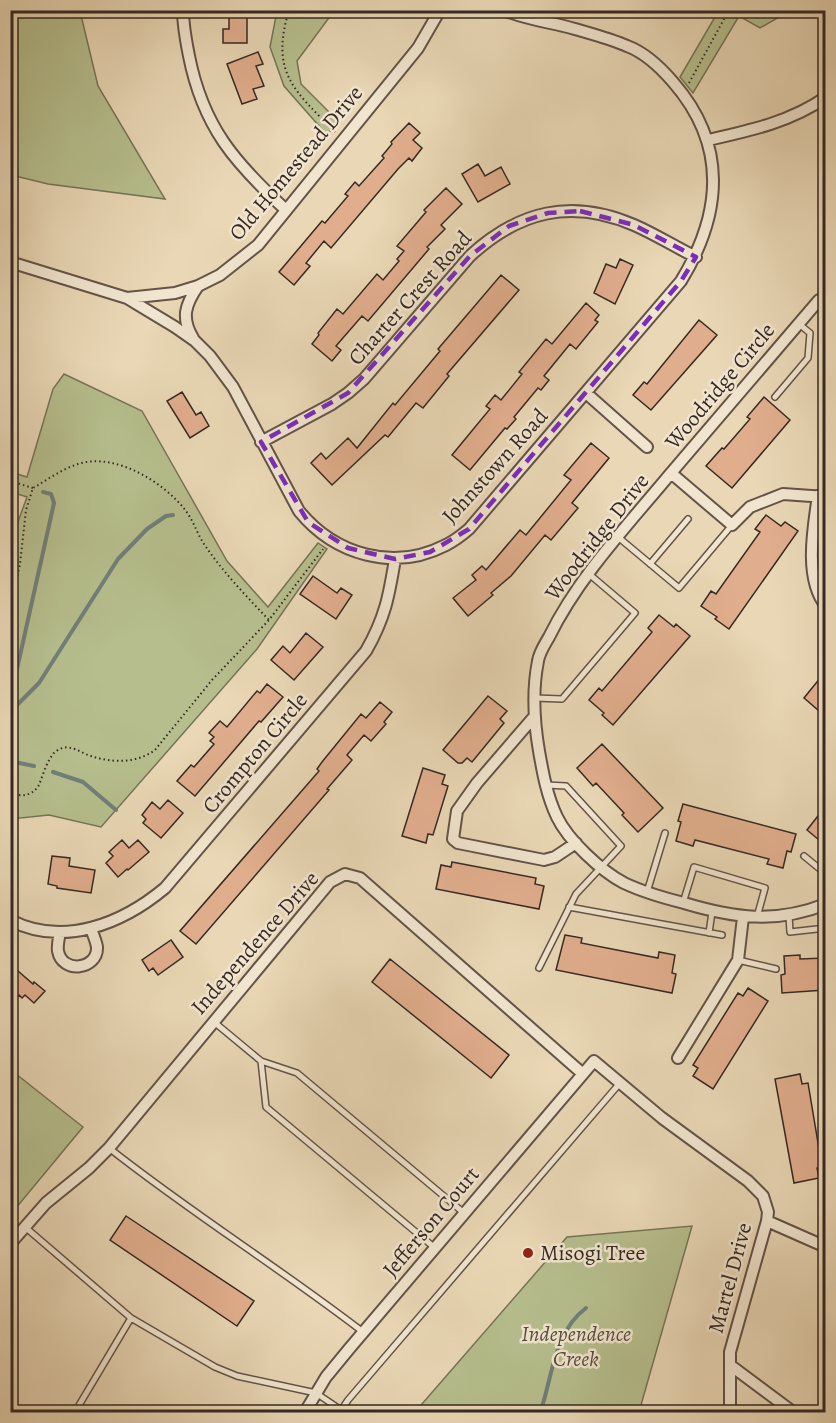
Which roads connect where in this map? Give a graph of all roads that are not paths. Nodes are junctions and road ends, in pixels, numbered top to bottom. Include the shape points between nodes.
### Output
1 (183, 10) edge
2 (440, 10) edge
3 (504, 10) edge
4 (825, 97) edge
5 (708, 140) junction
6 (286, 210) junction
7 (696, 257) junction
8 (10, 262) edge
9 (198, 286) junction
10 (127, 298) junction
11 (825, 302) edge
12 (799, 324) junction
13 (195, 340) junction
14 (586, 393) junction
15 (775, 397) dead end
16 (261, 442) junction
17 (647, 447) dead end
18 (671, 473) junction
19 (822, 496) edge
20 (688, 519) dead end
21 (732, 525) junction
22 (618, 537) junction
23 (395, 559) junction
24 (650, 564) junction
25 (589, 574) junction
26 (825, 606) edge
27 (535, 698) junction
28 (533, 718) junction
29 (544, 785) junction
30 (665, 833) dead end
31 (576, 843) junction
32 (804, 856) dead end
33 (600, 866) junction
34 (825, 874) edge
35 (647, 892) junction
36 (683, 903) junction
37 (825, 904) edge
38 (569, 907) junction
39 (712, 912) junction
40 (789, 916) junction
41 (743, 917) junction
42 (757, 917) junction
43 (10, 920) edge
44 (825, 928) edge
45 (91, 929) junction
46 (60, 932) junction
47 (709, 933) junction
48 (722, 935) dead end
49 (738, 960) junction
50 (538, 968) dead end
51 (776, 969) dead end
52 (213, 1021) junction
53 (678, 1058) dead end
54 (261, 1061) junction
55 (594, 1061) joint
56 (583, 1074) junction
57 (620, 1083) junction
58 (109, 1148) junction
59 (464, 1213) junction
60 (767, 1221) junction
61 (25, 1227) junction
62 (10, 1244) edge
63 (435, 1248) junction
64 (825, 1248) edge
65 (131, 1318) junction
66 (364, 1332) junction
67 (730, 1365) junction
68 (316, 1393) junction
69 (341, 1412) edge
70 (75, 1413) edge
71 (305, 1413) edge
72 (730, 1413) edge
73 (793, 1413) edge

1 - 6 street via 194,79 213,125 250,177
2 - 6 street, Old Homestead Drive via 418,48
3 - 5 street, Johnstown Road via 629,46 642,54 683,93
4 - 5 street via 787,118
5 - 7 street, Johnstown Road via 712,203
6 - 9 street, Old Homestead Drive via 258,245 220,275
7 - 14 street, Johnstown Road via 681,281
7 - 16 street, Charter Crest Road via 634,225 593,212 548,213 509,226 470,256 364,380
8 - 10 street, Old Homestead Drive
9 - 10 street, Old Homestead Drive via 175,293
9 - 13 street via 186,312 186,326
10 - 13 street, Johnstown Road
11 - 12 street, Woodridge Circle via 819,300
12 - 15 lane via 810,333 808,358
12 - 18 street, Woodridge Circle
13 - 16 street, Johnstown Road via 233,387
14 - 17 street
14 - 23 street, Johnstown Road via 469,529 448,545
16 - 23 street, Johnstown Road via 299,511 315,528 330,540 356,551
18 - 21 street, Woodridge Circle
18 - 22 street, Woodridge Drive
19 - 21 street via 783,494 750,507
19 - 26 street via 814,525 813,573 814,588
20 - 24 lane
21 - 24 lane via 678,588
22 - 24 lane
22 - 25 street, Woodridge Drive
23 - 45 street, Crompton Circle via 388,602 366,651 165,888 124,917
25 - 27 street, Woodridge Drive via 555,624 538,660
25 - 27 lane via 635,613 562,699
27 - 28 street, Woodridge Drive
28 - 29 street, Woodridge Drive
28 - 31 street via 462,803 453,839 544,860
29 - 31 street, Woodridge Drive via 557,819
29 - 33 lane via 566,786 621,846
30 - 35 lane
31 - 33 street, Woodridge Drive
32 - 34 lane
33 - 35 street, Woodridge Drive
33 - 38 lane
35 - 36 street, Woodridge Drive
36 - 39 street, Woodridge Drive
36 - 42 lane via 694,867 765,888
37 - 40 street, Woodridge Drive
38 - 47 lane
38 - 50 lane
39 - 41 street, Woodridge Drive
39 - 47 lane
40 - 42 street, Woodridge Drive
40 - 44 lane via 790,932
41 - 42 street, Woodridge Drive
41 - 49 street
43 - 46 street, Crompton Circle
45 - 46 street, Crompton Circle
45 - 46 street via 96,953 87,965 80,967 60,957
47 - 48 lane
49 - 51 lane
49 - 53 street
52 - 54 lane
52 - 56 street, Independence Drive via 330,882 345,874 360,878
52 - 58 street, Independence Drive
54 - 59 lane via 297,1072
54 - 63 lane via 266,1107
55 - 56 street, Jefferson Court
55 - 57 street, Martel Drive
56 - 59 street, Jefferson Court
57 - 60 street, Martel Drive via 748,1181 763,1196
57 - 69 lane
58 - 61 street, Independence Drive via 46,1203
58 - 66 lane
59 - 63 street, Jefferson Court
60 - 64 street
60 - 67 street, Martel Drive via 730,1352
61 - 62 street, Independence Drive
61 - 65 lane
63 - 66 street, Jefferson Court
65 - 68 lane via 237,1376
65 - 70 lane
66 - 68 street, Jefferson Court
67 - 72 street
67 - 73 street, Martel Drive
68 - 69 lane
68 - 71 street, Jefferson Court

